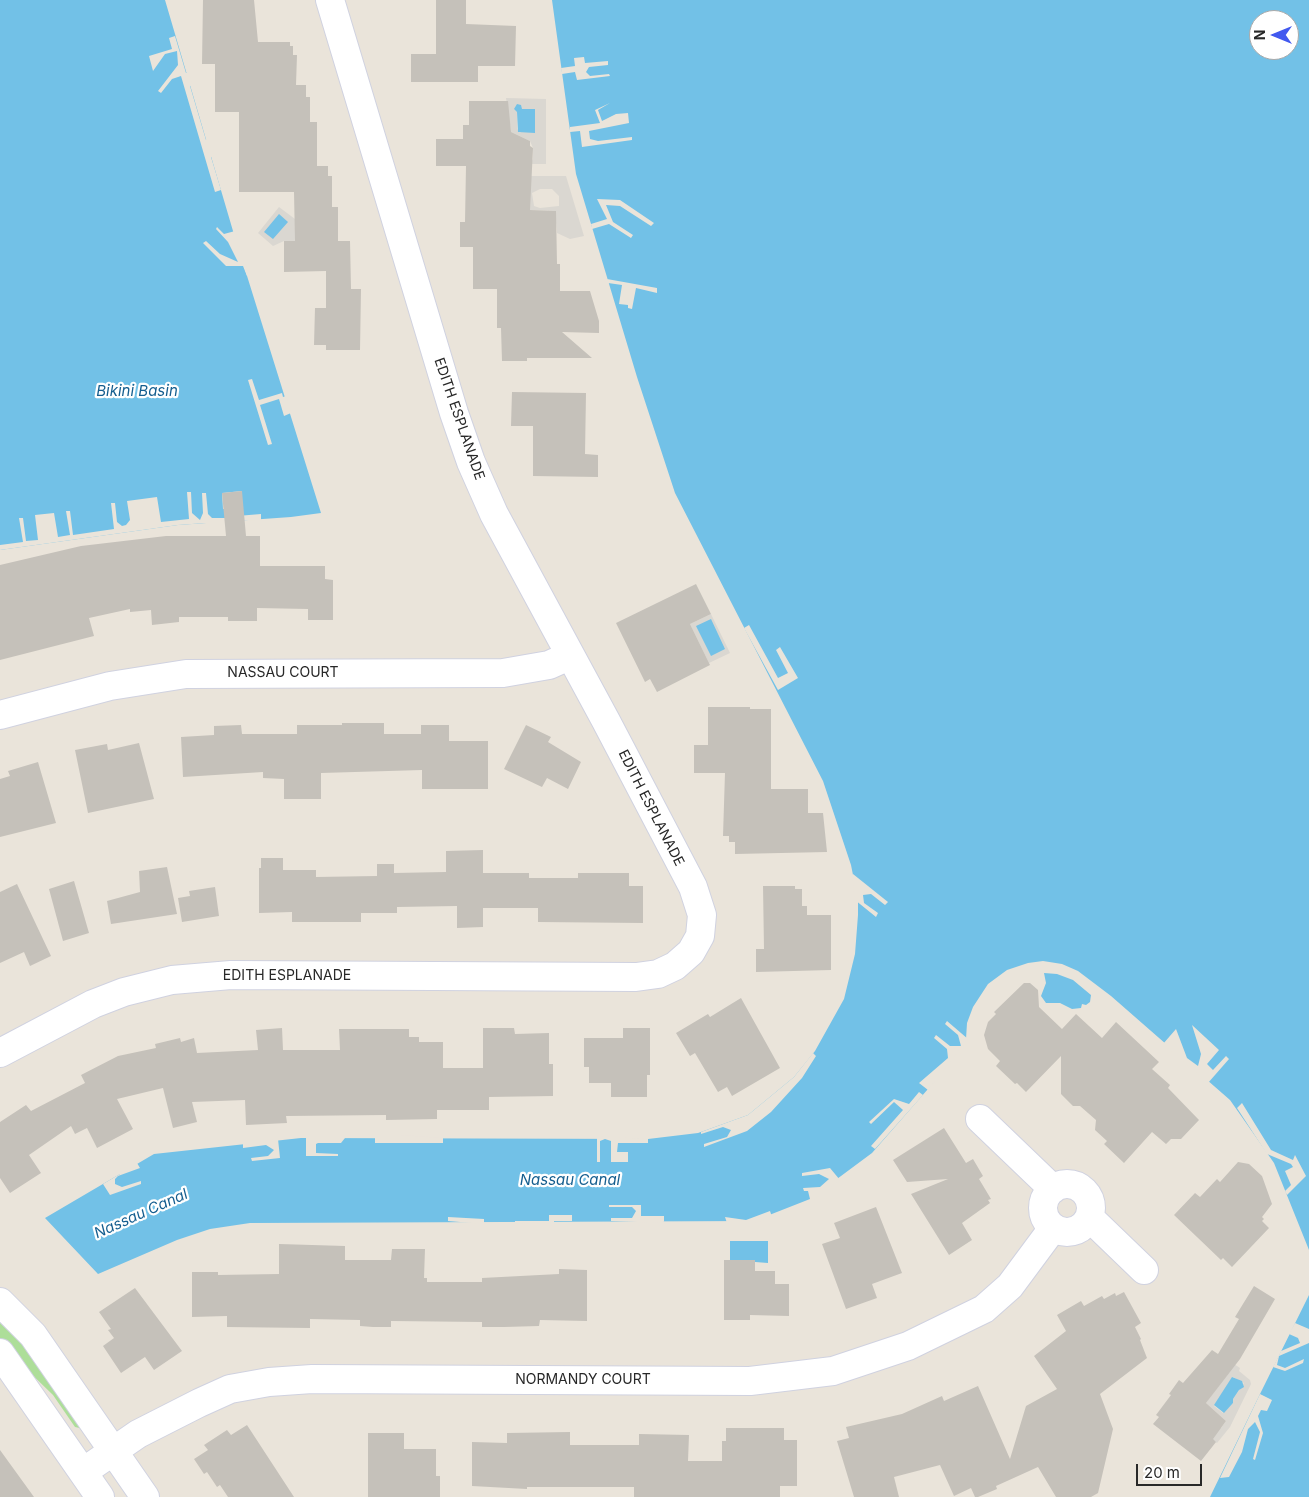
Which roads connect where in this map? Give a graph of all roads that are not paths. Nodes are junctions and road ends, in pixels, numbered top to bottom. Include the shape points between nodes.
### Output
1 (330, 0) edge
2 (569, 656) junction
3 (0, 715) edge
4 (0, 1052) edge
5 (980, 1118) dead end
6 (1052, 1188) junction
7 (1090, 1218) junction
8 (1053, 1228) junction
9 (1144, 1270) dead end
10 (0, 1302) edge
11 (0, 1353) edge
12 (113, 1451) junction
13 (83, 1472) junction
14 (100, 1497) edge
15 (145, 1497) edge

1 - 2 street, EDITH ESPLANADE via 471,462 494,514
2 - 3 street, NASSAU COURT via 549,665 503,673 186,674 110,686
2 - 4 street, EDITH ESPLANADE via 647,798 700,906 700,936 682,961 658,974 636,978 231,975 172,980 93,1004
5 - 6 street
6 - 7 street via 1065,1183 1081,1188 1091,1201
6 - 8 street via 1043,1206 1047,1222
7 - 8 street via 1078,1230 1069,1232
7 - 9 street
8 - 12 street, NORMANDY COURT via 1010,1286 984,1309 908,1346 833,1372 750,1381 312,1379 269,1382 230,1389 138,1434
10 - 12 street via 34,1336
11 - 13 street
12 - 13 street, NORMANDY COURT
12 - 15 street
13 - 14 street

